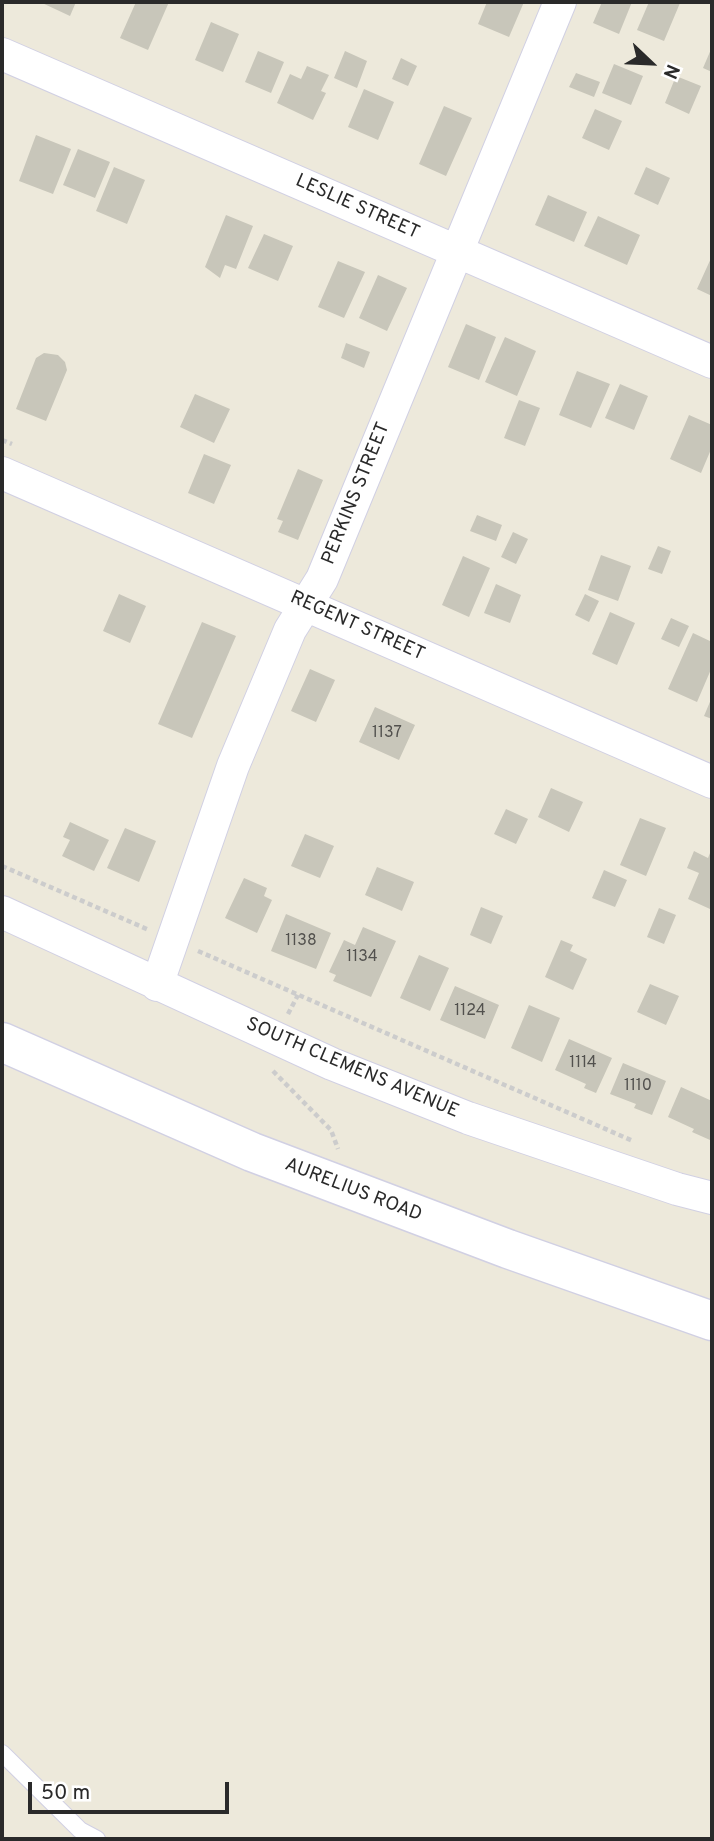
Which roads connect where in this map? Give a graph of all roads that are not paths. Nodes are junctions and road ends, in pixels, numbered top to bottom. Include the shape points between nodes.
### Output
1 (560, 2) edge
2 (2, 54) edge
3 (457, 252) junction
4 (712, 362) edge
5 (2, 473) edge
6 (306, 605) junction
7 (712, 782) edge
8 (2, 912) edge
9 (156, 985) junction
10 (2, 1042) edge
11 (712, 1198) edge
12 (712, 1321) edge
13 (2, 1753) edge
14 (97, 1839) edge

1 - 3 street, PERKINS STREET
2 - 3 street, LESLIE STREET
3 - 4 street, LESLIE STREET
3 - 6 street, PERKINS STREET via 322,579
5 - 6 street, REGENT STREET
6 - 7 street, REGENT STREET
6 - 9 street, PERKINS STREET via 290,630 233,766
8 - 9 street, SOUTH CLEMENS AVENUE
9 - 11 street, SOUTH CLEMENS AVENUE via 332,1064 456,1113
10 - 12 street, AURELIUS ROAD via 252,1152
13 - 14 lane via 80,1830

